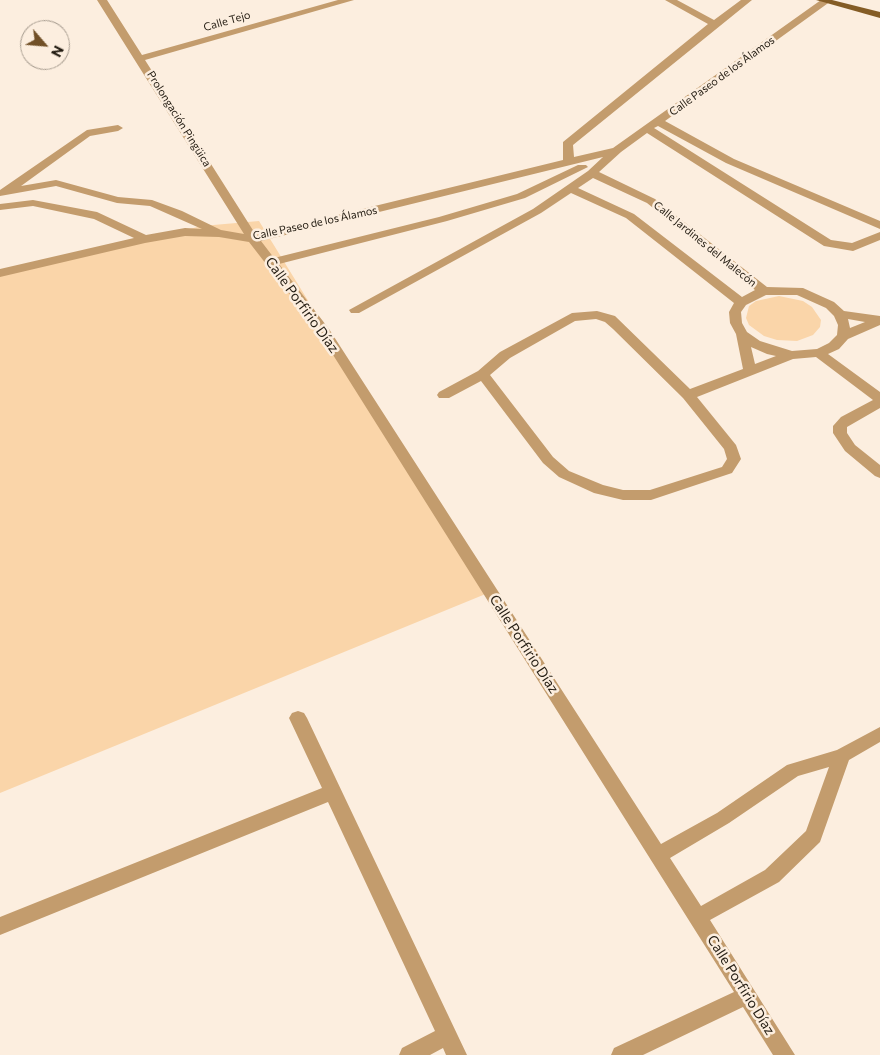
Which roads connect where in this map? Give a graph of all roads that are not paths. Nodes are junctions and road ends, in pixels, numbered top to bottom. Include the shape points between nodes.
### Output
1 (102, 0) edge
2 (349, 0) edge
3 (670, 0) edge
4 (747, 0) edge
5 (825, 0) edge
6 (880, 15) edge
7 (714, 24) junction
8 (141, 58) junction
9 (659, 122) junction
10 (118, 128) dead end
11 (648, 129) junction
12 (617, 150) junction
13 (48, 161) junction
14 (730, 161) junction
15 (569, 164) junction
16 (711, 170) junction
17 (592, 173) junction
18 (56, 184) junction
19 (570, 188) junction
20 (1, 194) edge
21 (117, 200) junction
22 (33, 203) junction
23 (0, 207) edge
24 (97, 216) junction
25 (880, 225) edge
26 (220, 233) junction
27 (880, 236) edge
28 (145, 239) junction
29 (253, 239) junction
30 (272, 262) junction
31 (0, 273) edge
32 (764, 291) junction
33 (741, 302) junction
34 (355, 310) dead end
35 (840, 314) junction
36 (880, 320) edge
37 (742, 334) junction
38 (842, 336) junction
39 (819, 353) junction
40 (792, 355) junction
41 (750, 372) junction
42 (483, 374) junction
43 (444, 395) dead end
44 (688, 395) junction
45 (880, 398) edge
46 (880, 402) edge
47 (880, 473) edge
48 (298, 718) dead end
49 (880, 734) edge
50 (842, 756) junction
51 (333, 792) junction
52 (659, 856) junction
53 (698, 917) junction
54 (0, 926) edge
55 (748, 995) junction
56 (448, 1035) junction
57 (779, 1053) edge
58 (409, 1055) edge
59 (457, 1055) edge
60 (621, 1055) edge

1 - 8 street, Prolongación Pingüica
2 - 8 street, Calle Tejo
3 - 7 street
4 - 7 street
5 - 6 main road
5 - 9 street, Calle Paseo de los Álamos
7 - 15 street via 567,144
8 - 29 street, Prolongación Pingüica
9 - 11 street, Calle Paseo de los Álamos
9 - 14 street
10 - 13 street via 87,133
11 - 12 street, Calle Paseo de los Álamos
11 - 16 street
12 - 15 street, Calle Paseo de los Álamos
12 - 17 street, Calle Paseo de los Álamos
12 - 30 street, Calle Paseo de los Álamos via 521,196 444,219
13 - 18 street
13 - 20 street
14 - 16 street
14 - 25 street
15 - 29 street, Calle Paseo de los Álamos
16 - 27 street via 836,246 853,247
17 - 19 street, Calle Paseo de los Álamos
17 - 32 street, Calle Jardines del Malecón via 651,201
18 - 20 street
18 - 21 street
18 - 22 street
19 - 33 street, Calle Jardines del Malecón via 630,216
19 - 34 street, Calle Paseo de los Álamos via 537,211
21 - 24 street
21 - 26 street via 152,203
22 - 23 street
22 - 24 street
24 - 28 street
26 - 28 street, Calle Paseo de los Álamos via 186,232
26 - 29 street, Calle Paseo de los Álamos
28 - 31 street, Calle Paseo de los Álamos
29 - 30 street, Calle Porfirio Díaz
30 - 52 street, Calle Porfirio Díaz via 323,330
32 - 33 street
32 - 35 street via 799,291 816,297
33 - 37 street via 735,312
35 - 36 street
35 - 38 street via 844,325
36 - 38 street
37 - 40 street via 755,344
37 - 41 street
38 - 39 street via 834,346
39 - 40 street
39 - 45 street
40 - 41 street
41 - 44 street
42 - 43 street
42 - 44 street via 505,355 572,317 597,314 618,326
42 - 44 street via 548,460 564,474 623,495 651,495 716,474 731,465 734,459 731,448
46 - 47 street via 840,426 840,433 850,448
48 - 51 street
49 - 50 street
50 - 52 street via 793,770 723,818
50 - 53 street via 814,836 772,876
51 - 54 street
51 - 56 street
52 - 53 street, Calle Porfirio Díaz
53 - 55 street, Calle Porfirio Díaz
55 - 57 street, Calle Porfirio Díaz
55 - 60 street
56 - 58 street
56 - 59 street

